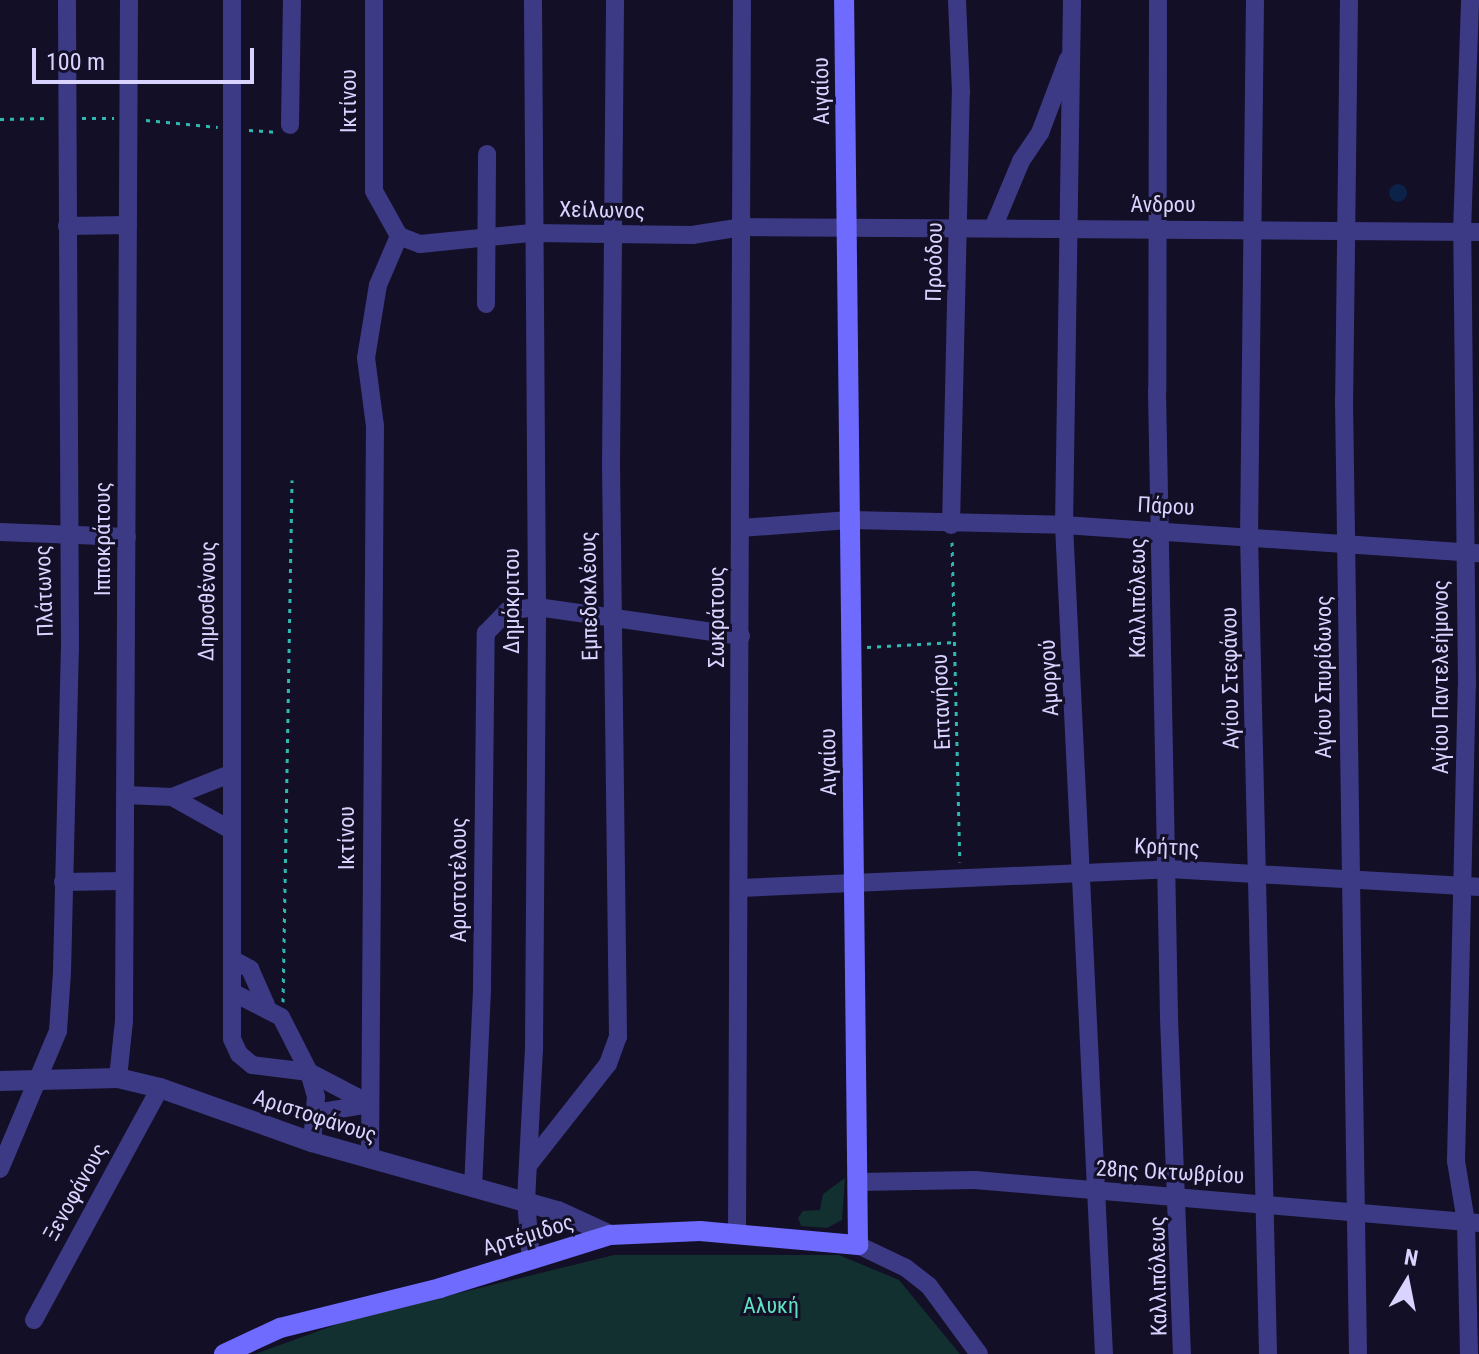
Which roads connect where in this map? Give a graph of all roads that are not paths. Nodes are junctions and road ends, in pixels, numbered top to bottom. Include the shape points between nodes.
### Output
1 (67, 0) edge
2 (129, 0) edge
3 (232, 0) edge
4 (292, 0) edge
5 (374, 0) edge
6 (533, 0) edge
7 (615, 0) edge
8 (742, 0) edge
9 (844, 0) edge
10 (957, 0) edge
11 (1072, 0) edge
12 (1087, 0) edge
13 (1158, 0) edge
14 (1255, 0) edge
15 (1349, 0) edge
16 (1470, 0) edge
17 (1073, 28) junction
18 (290, 125) road end
19 (487, 154) dead end
20 (128, 225) junction
21 (67, 226) junction
22 (846, 226) junction
23 (743, 227) junction
24 (959, 227) junction
25 (993, 228) junction
26 (1068, 229) junction
27 (1155, 229) junction
28 (1250, 230) junction
29 (1344, 231) junction
30 (1470, 232) edge
31 (531, 233) junction
32 (611, 233) junction
33 (399, 236) junction
34 (485, 239) junction
35 (486, 304) dead end
36 (850, 520) junction
37 (951, 525) junction
38 (1064, 525) junction
39 (741, 528) junction
40 (1162, 530) junction
41 (0, 532) edge
42 (66, 535) junction
43 (1249, 535) junction
44 (127, 537) junction
45 (1348, 542) junction
46 (1472, 552) edge
47 (537, 607) junction
48 (614, 620) junction
49 (741, 636) junction
50 (230, 774) junction
51 (125, 795) junction
52 (172, 797) junction
53 (231, 830) junction
54 (1169, 869) junction
55 (1078, 870) junction
56 (1255, 875) junction
57 (123, 881) junction
58 (63, 882) junction
59 (1349, 882) junction
60 (854, 883) junction
61 (1471, 886) edge
62 (740, 888) junction
63 (232, 959) junction
64 (232, 992) junction
65 (266, 1005) junction
66 (309, 1072) junction
67 (40, 1078) junction
68 (118, 1078) junction
69 (0, 1081) edge
70 (160, 1088) junction
71 (370, 1104) junction
72 (316, 1113) junction
73 (312, 1142) junction
74 (370, 1159) junction
75 (530, 1163) junction
76 (0, 1169) edge
77 (857, 1182) junction
78 (473, 1188) junction
79 (1096, 1192) junction
80 (1178, 1196) junction
81 (526, 1201) junction
82 (1262, 1201) junction
83 (1352, 1209) junction
84 (1472, 1222) edge
85 (610, 1235) junction
86 (737, 1235) junction
87 (858, 1245) junction
88 (531, 1260) junction
89 (34, 1320) dead end
90 (224, 1354) edge
91 (979, 1354) edge
92 (1104, 1354) edge
93 (1182, 1354) edge
94 (1268, 1354) edge
95 (1358, 1354) edge
96 (1469, 1354) edge

1 - 21 street, Πλάτωνος
2 - 20 street, Ιπποκράτους
3 - 50 street, Δημοσθένους
4 - 18 street
5 - 33 street, Ικτίνου via 373,178 378,201 395,221
6 - 31 street, Δημόκριτου
7 - 32 street, Εμπεδοκλέους
8 - 23 street, Σωκράτους
9 - 22 main road, Αιγαίου
10 - 24 street, Προόδου
11 - 17 street, Αμοργού
12 - 17 street
13 - 27 street, Καλλιπόλεως
14 - 28 street, Αγίου Στεφάνου
15 - 29 street, Αγίου Σπυρίδωνος
16 - 30 street, Αγίου Παντελεήμονος
17 - 25 street via 1065,71 1045,121 1021,161
17 - 26 street, Αμοργού
19 - 34 street
20 - 21 street
20 - 44 street, Ιπποκράτους
21 - 42 street, Πλάτωνος
22 - 23 street, Χείλωνος
22 - 24 street, Άνδρου
22 - 36 main road, Αιγαίου
23 - 32 street, Χείλωνος via 692,235
23 - 39 street, Σωκράτους
24 - 25 street, Άνδρου
24 - 37 street, Προόδου
25 - 26 street, Άνδρου
26 - 27 street, Άνδρου
26 - 38 street, Αμοργού
27 - 28 street, Άνδρου
27 - 40 street, Καλλιπόλεως
28 - 29 street, Άνδρου
28 - 43 street, Αγίου Στεφάνου
29 - 30 street, Άνδρου
29 - 45 street, Αγίου Σπυρίδωνος
30 - 46 street, Αγίου Παντελεήμονος
31 - 32 street, Χείλωνος
31 - 34 street, Χείλωνος
31 - 47 street, Δημόκριτου
32 - 48 street, Εμπεδοκλέους
33 - 34 street, Χείλωνος via 432,244
33 - 71 street, Ικτίνου via 378,285 366,358 375,426
34 - 35 street
36 - 37 street, Πάρου
36 - 39 street, Πάρου
36 - 60 main road, Αιγαίου
37 - 38 street, Πάρου
38 - 40 street, Πάρου
38 - 55 street, Αμοργού via 1075,684
39 - 49 street, Σωκράτους
40 - 43 street, Πάρου
40 - 54 street, Καλλιπόλεως
41 - 42 street
42 - 44 street
42 - 58 street, Πλάτωνος via 70,647
43 - 45 street, Πάρου
43 - 56 street, Αγίου Στεφάνου via 1257,700
44 - 51 street, Ιπποκράτους
45 - 46 street, Πάρου
45 - 59 street, Αγίου Σπυρίδωνος
46 - 61 street, Αγίου Παντελεήμονος
47 - 48 street
47 - 75 street, Δημόκριτου
47 - 78 street, Αριστοτέλους via 507,611 494,620 482,646 484,874
48 - 49 street
48 - 75 street, Εμπεδοκλέους via 616,1045 600,1075
49 - 62 street, Σωκράτους
50 - 52 street
50 - 53 street, Δημοσθένους
51 - 52 street
51 - 57 street, Ιπποκράτους
52 - 53 street
53 - 63 street, Δημοσθένους
54 - 55 street, Κρήτης
54 - 56 street, Κρήτης
54 - 80 street, Καλλιπόλεως
55 - 60 street, Κρήτης
55 - 79 street, Αμοργού
56 - 59 street, Κρήτης
56 - 82 street, Αγίου Στεφάνου via 1264,1011
57 - 58 street
57 - 68 street, Ιπποκράτους via 124,1021
58 - 67 street, Πλάτωνος via 58,1031
59 - 61 street, Κρήτης
59 - 83 street, Αγίου Σπυρίδωνος
60 - 62 street, Κρήτης
60 - 77 main road, Αιγαίου
61 - 84 street, Αγίου Παντελεήμονος via 1456,1161
62 - 86 street, Σωκράτους
63 - 64 street, Δημοσθένους
63 - 65 street via 250,969
64 - 65 street
64 - 66 street, Δημοσθένους via 232,1039 245,1060
65 - 66 street via 288,1025
66 - 71 street, Δημοσθένους
66 - 72 street
67 - 68 street, Αριστοφάνους
67 - 69 street, Αριστοφάνους
67 - 76 street, Πλάτωνος
68 - 70 street, Αριστοφάνους
70 - 73 street, Αριστοφάνους
70 - 89 street, Ξενοφάνους
71 - 72 street
71 - 74 street, Ικτίνου
72 - 73 street
73 - 74 street, Αριστοφάνους
74 - 78 street, Αριστοφάνους
75 - 81 street, Δημόκριτου
77 - 79 street, 28ης Οκτωβρίου via 975,1180
77 - 87 main road, Αιγαίου
78 - 81 street, Αριστοφάνους
79 - 80 street, 28ης Οκτωβρίου
79 - 92 street, Αμοργού
80 - 82 street, 28ης Οκτωβρίου
80 - 93 street, Καλλιπόλεως
81 - 85 street, Αριστοφάνους
81 - 88 street, Δημόκριτου
82 - 83 street, 28ης Οκτωβρίου
82 - 94 street, Αγίου Στεφάνου
83 - 84 street, 28ης Οκτωβρίου
83 - 95 street, Αγίου Σπυρίδωνος
84 - 96 street, Αγίου Παντελεήμονος
85 - 86 main road, Αρτέμιδος
85 - 88 main road, Αρτέμιδος
86 - 87 main road, Αρτέμιδος
87 - 91 street via 906,1268 929,1286
88 - 90 main road, Αρτέμιδος via 280,1328

